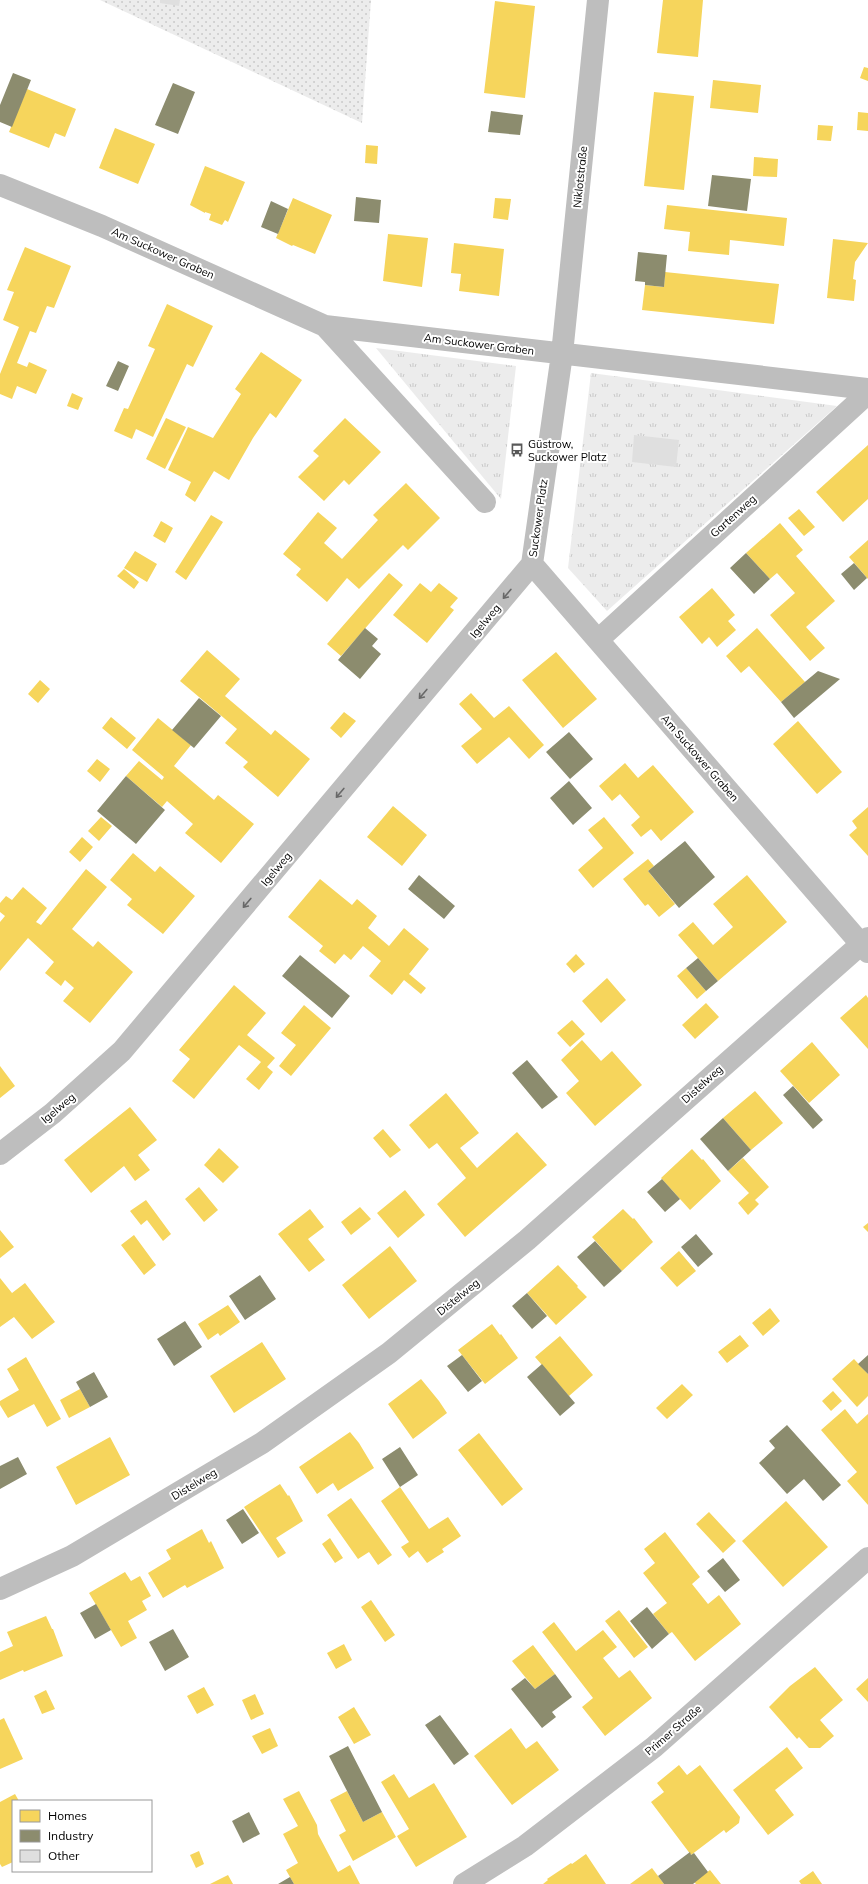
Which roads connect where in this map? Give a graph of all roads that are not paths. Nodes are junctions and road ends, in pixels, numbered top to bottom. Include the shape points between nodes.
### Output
1 (598, 0) edge
2 (0, 185) edge
3 (325, 326) junction
4 (562, 354) junction
5 (868, 390) edge
6 (868, 393) edge
7 (484, 502) dead end
8 (532, 564) junction
9 (598, 640) junction
10 (866, 945) edge
11 (0, 1154) edge
12 (868, 1558) edge
13 (0, 1589) edge
14 (464, 1884) edge

1 - 4 street, Niklotstraße
2 - 3 street, Am Suckower Graben via 102,226
3 - 4 street, Am Suckower Graben
3 - 7 street, Am Suckower Graben
4 - 5 street
4 - 8 street, Suckower Platz
6 - 9 street, Gartenweg
8 - 9 street, Am Suckower Graben
8 -> 11 street, Igelweg via 122,1051 53,1114
9 - 10 street, Am Suckower Graben
10 - 13 street, Distelweg via 527,1240 389,1353 262,1443 72,1556
12 - 14 street, Primer Straße via 654,1747 525,1846

